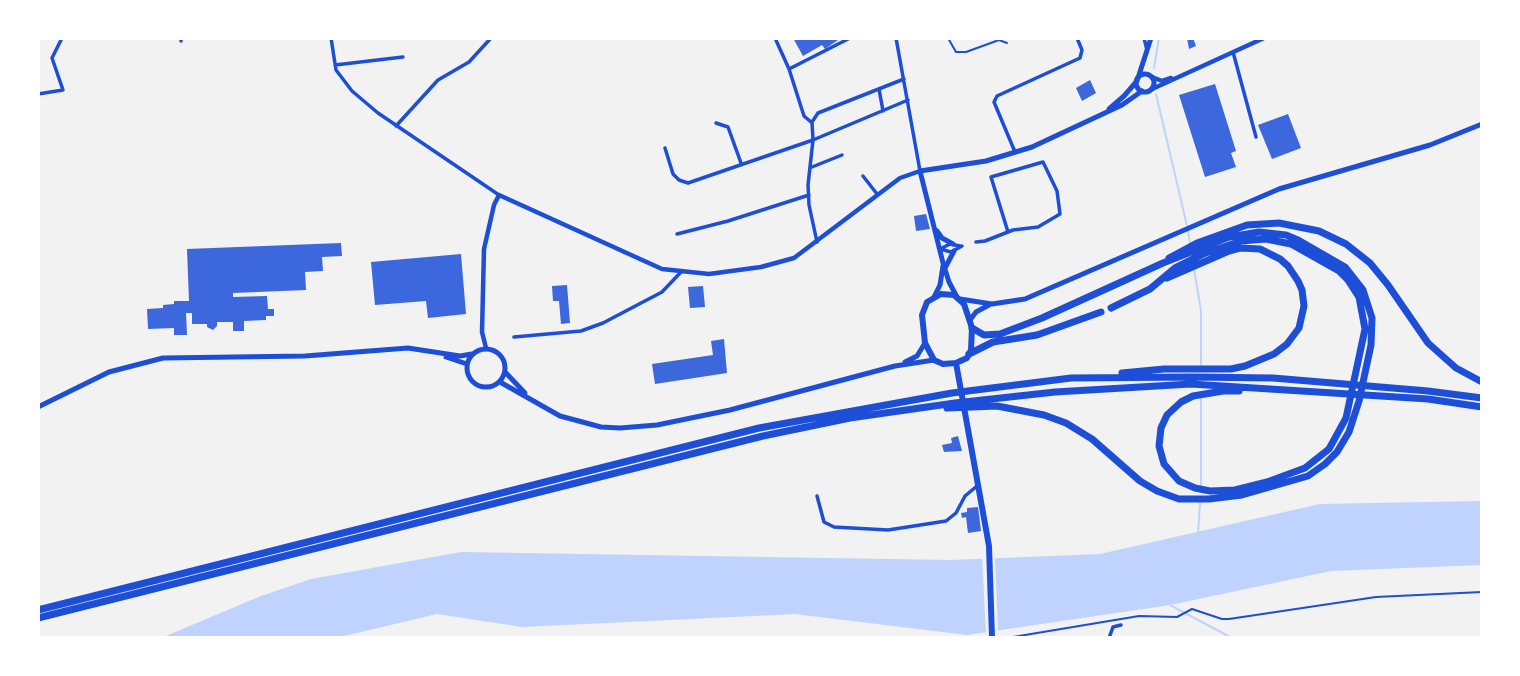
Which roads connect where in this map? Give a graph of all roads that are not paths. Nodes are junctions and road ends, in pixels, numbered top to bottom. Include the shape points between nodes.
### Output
1 (62, 38) edge
2 (491, 38) edge
3 (775, 38) edge
4 (850, 38) edge
5 (896, 38) edge
6 (1077, 38) edge
7 (1144, 38) edge
8 (1151, 38) edge
9 (1264, 38) edge
10 (332, 39) edge
11 (1147, 50) junction
12 (1233, 52) junction
13 (403, 57) dead end
14 (335, 65) junction
15 (1199, 67) junction
16 (789, 69) junction
17 (1151, 77) junction
18 (904, 79) junction
19 (1137, 81) junction
20 (879, 89) junction
21 (1150, 90) junction
22 (1142, 91) junction
23 (38, 94) edge
24 (908, 100) junction
25 (883, 111) junction
26 (1100, 114) junction
27 (812, 122) junction
28 (716, 123) dead end
29 (1482, 124) edge
30 (396, 126) junction
31 (1256, 137) dead end
32 (813, 140) junction
33 (665, 148) dead end
34 (1015, 152) junction
35 (842, 155) dead end
36 (741, 163) junction
37 (811, 167) junction
38 (920, 171) junction
39 (863, 176) dead end
40 (869, 190) dead end
41 (499, 195) junction
42 (809, 195) junction
43 (875, 195) junction
44 (935, 228) junction
45 (1008, 232) junction
46 (677, 234) dead end
47 (817, 242) junction
48 (976, 242) dead end
49 (953, 244) junction
50 (940, 249) junction
51 (954, 251) junction
52 (1201, 252) junction
53 (944, 265) junction
54 (681, 272) junction
55 (934, 296) junction
56 (959, 298) junction
57 (992, 304) junction
58 (1111, 308) dead end
59 (1101, 312) dead end
60 (971, 324) junction
61 (514, 337) dead end
62 (925, 343) junction
63 (486, 348) junction
64 (423, 350) junction
65 (472, 354) junction
66 (969, 354) junction
67 (934, 360) junction
68 (956, 363) junction
69 (467, 364) junction
70 (895, 366) junction
71 (505, 372) junction
72 (1191, 377) junction
73 (1210, 381) junction
74 (500, 382) junction
75 (1482, 382) edge
76 (530, 397) junction
77 (1482, 398) edge
78 (980, 403) junction
79 (38, 407) edge
80 (1482, 407) edge
81 (979, 485) junction
82 (1210, 495) junction
83 (817, 496) dead end
84 (38, 610) edge
85 (38, 618) edge
86 (1121, 625) dead end
87 (992, 638) edge
88 (1108, 638) edge

1 - 23 street via 52,58 64,90
2 - 30 street via 469,62 438,80
3 - 16 street
4 - 16 street
5 - 18 street
6 - 34 street via 1080,58 997,96 994,102
7 - 11 street
8 - 11 main road
9 - 12 street
10 - 14 street
11 - 17 main road
11 - 19 main road
12 - 15 street
12 - 31 street
13 - 14 street
14 - 30 street via 352,91
15 - 17 street via 1165,81
15 - 21 street
16 - 27 street via 803,116
17 - 19 main road via 1142,75
17 - 21 main road
18 - 20 street
18 - 24 street
19 - 22 main road
19 - 26 main road
20 - 25 street
20 - 27 street via 818,113
21 - 22 main road
22 - 26 main road
24 - 25 street
24 - 38 street
25 - 32 street
26 - 34 main road
27 - 32 street
28 - 36 street via 728,127
29 - 57 main road via 1430,145 1279,189 1036,295
30 - 41 street
32 - 36 street
32 - 37 street
33 - 36 street via 673,174 688,183
34 - 38 main road
35 - 37 street
37 - 42 street
38 - 43 street
38 - 44 main road
39 - 43 street
40 - 43 street
41 - 54 street via 662,269
41 - 63 street via 484,249 482,332
42 - 46 street
42 - 47 street
43 - 47 street
44 - 49 main road
44 - 50 main road
45 - 45 street via 1038,227 1060,214 1043,162 991,177
45 - 48 street
47 - 54 street via 794,258 761,267 709,274
49 - 50 street
49 - 51 street via 961,246
50 - 51 street
50 - 53 main road
51 - 53 main road
52 - 58 highway via 1150,289
52 - 60 highway via 1163,262 1000,334 984,335
52 - 73 highway via 1251,248 1270,253 1293,271 1304,306 1299,328 1275,354
52 - 75 highway via 1231,229 1260,223 1302,227 1336,239 1376,269 1420,335 1439,355
52 - 82 highway via 1241,241 1291,244 1328,263 1348,280 1363,307 1365,329 1350,419 1337,452 1308,476 1261,491
53 - 55 main road
53 - 56 main road
54 - 61 street via 662,292 603,323 581,331
55 - 56 main road
55 - 62 main road via 922,315
56 - 57 main road
56 - 60 main road
57 - 60 main road via 976,312
59 - 66 highway via 1037,335 993,342
60 - 66 main road
62 - 67 main road
62 - 70 main road via 917,356
63 - 65 main road
63 - 71 main road via 501,356
64 - 65 main road
64 - 69 main road
64 - 79 main road via 163,358 109,372
65 - 69 main road
66 - 68 main road
67 - 68 main road
67 - 70 main road
68 - 81 main road
69 - 74 main road via 468,376 477,385 489,387
70 - 76 main road via 730,410 638,427 579,422
71 - 74 main road
71 - 76 main road
72 - 73 highway
72 - 73 highway
72 - 78 highway
72 - 84 highway via 1072,378 805,418
73 - 77 highway via 1273,378
73 - 80 highway
73 - 82 highway via 1167,415 1159,446 1164,464 1179,481
74 - 76 main road
78 - 82 highway via 1066,423 1157,491 1179,499
78 - 85 highway via 850,418 763,436
81 - 83 street via 946,521 888,530 834,527 824,522
81 - 87 main road via 989,546
86 - 88 street via 1113,627

